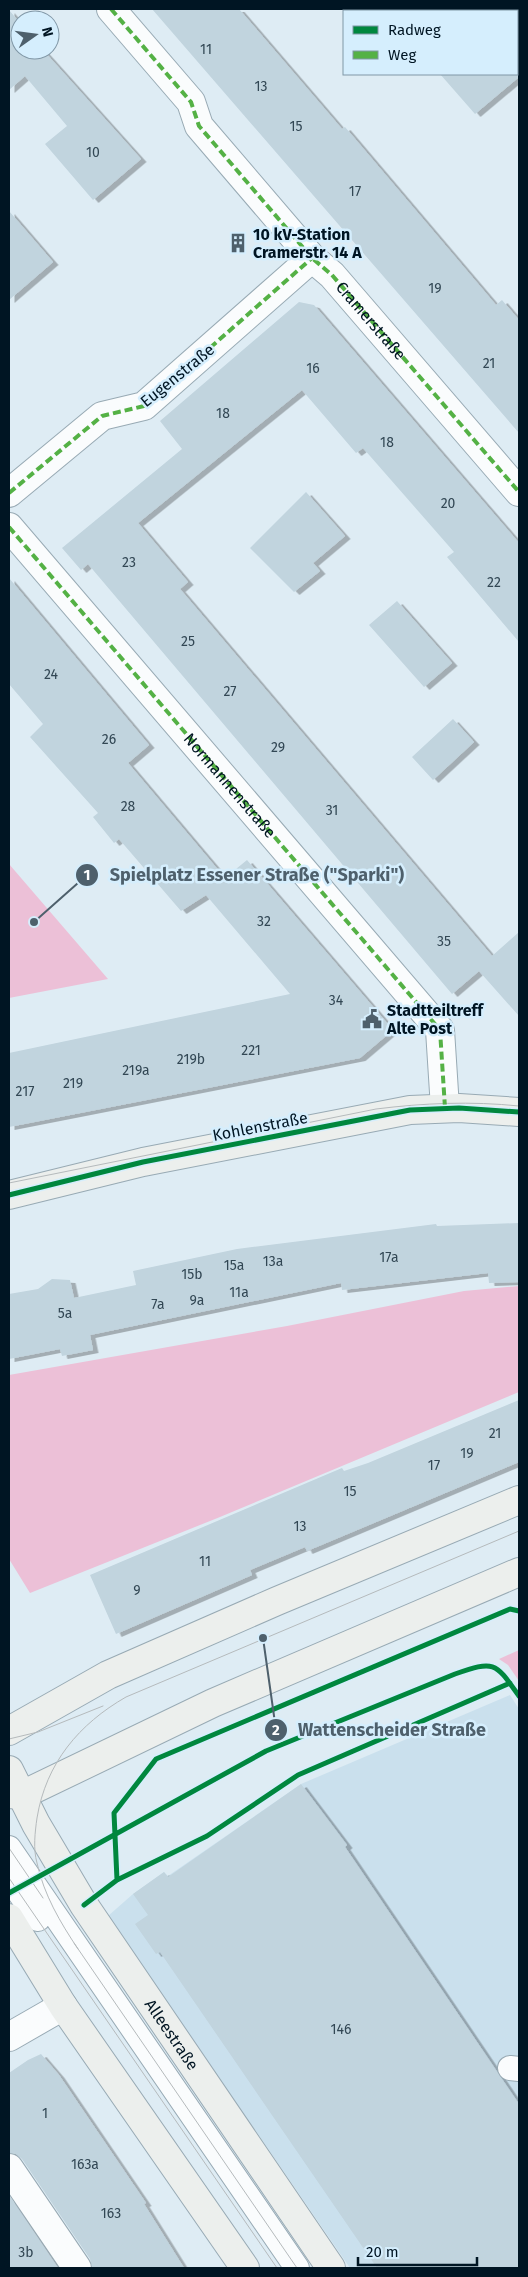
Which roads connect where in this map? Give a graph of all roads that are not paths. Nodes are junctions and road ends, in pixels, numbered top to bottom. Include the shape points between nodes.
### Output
1 (111, 9) edge
2 (312, 258) junction
3 (519, 492) edge
4 (9, 493) edge
5 (9, 527) edge
6 (445, 1108) junction
7 (519, 1112) edge
8 (9, 1195) edge
9 (519, 1500) edge
10 (519, 1572) edge
11 (9, 1731) edge
12 (9, 1770) edge
13 (15, 1794) edge
14 (9, 1848) edge
15 (9, 1878) edge
16 (9, 1918) edge
17 (9, 1951) edge
18 (63, 2006) junction
19 (9, 2037) edge
20 (9, 2168) edge
21 (77, 2268) edge
22 (245, 2268) edge
23 (277, 2268) edge
24 (297, 2268) edge
25 (331, 2268) edge

1 - 2 street, Cramerstraße via 191,102 199,126
2 - 3 street, Cramerstraße via 332,275
2 - 4 street, Eugenstraße via 144,406 102,416
5 - 6 street, Normannenstraße via 440,1030
6 - 7 main road, Kohlenstraße
6 - 8 main road, Kohlenstraße via 410,1110 143,1162
9 - 11 main road via 108,1675
10 - 13 main road via 213,1703
12 - 13 main road, Alleestraße
13 - 25 main road, Alleestraße via 84,1905
14 - 24 lane
15 - 23 lane
16 - 18 main road
17 - 18 main road
18 - 19 street
18 - 22 main road
20 - 21 street

